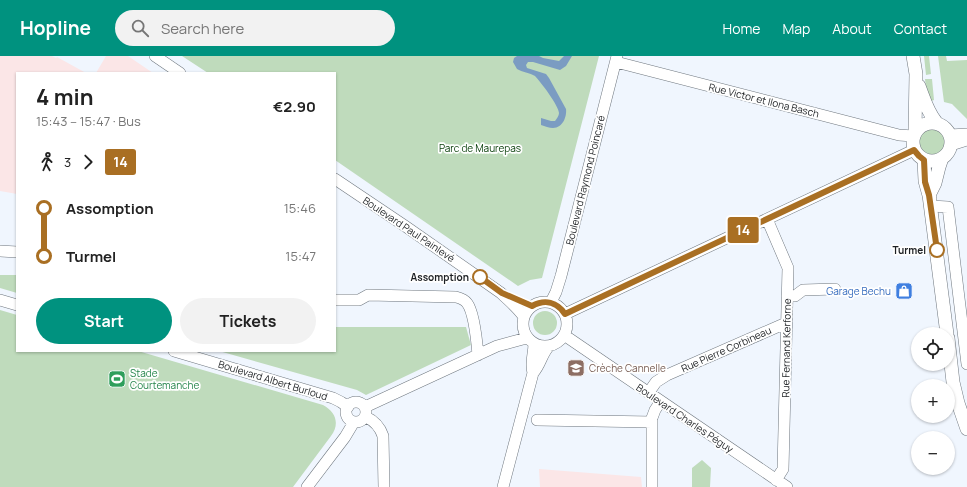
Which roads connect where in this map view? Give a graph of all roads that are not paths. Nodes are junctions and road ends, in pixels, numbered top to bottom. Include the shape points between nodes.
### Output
1 (155, 56) edge
2 (913, 56) edge
3 (617, 59) edge
4 (179, 72) edge
5 (916, 74) junction
6 (936, 122) junction
7 (914, 133) junction
8 (967, 134) edge
9 (950, 140) junction
10 (967, 140) edge
11 (914, 150) junction
12 (942, 158) junction
13 (924, 160) junction
14 (336, 180) edge
15 (930, 200) junction
16 (767, 219) junction
17 (0, 251) edge
18 (16, 252) edge
19 (835, 289) dead end
20 (502, 293) junction
21 (787, 296) junction
22 (0, 300) edge
23 (336, 300) edge
24 (551, 302) junction
25 (16, 305) edge
26 (532, 306) junction
27 (565, 314) junction
28 (523, 322) junction
29 (786, 323) junction
30 (946, 327) edge
31 (564, 335) junction
32 (531, 341) junction
33 (497, 346) junction
34 (549, 346) junction
35 (177, 352) edge
36 (478, 355) junction
37 (967, 364) edge
38 (952, 371) edge
39 (532, 373) junction
40 (649, 392) junction
41 (661, 401) junction
42 (348, 407) junction
43 (365, 412) junction
44 (537, 420) dead end
45 (354, 422) junction
46 (652, 422) junction
47 (967, 429) edge
48 (776, 480) junction
49 (307, 487) edge
50 (384, 487) edge
51 (503, 487) edge
52 (652, 487) edge
53 (787, 487) edge

1 - 4 street
2 - 5 main road
3 - 7 street, Rue Victor et Ilona Basch via 899,135
3 - 24 street, Boulevard Raymond Poincaré via 561,276
5 - 6 main road via 926,108
5 - 7 main road
6 - 7 main road via 922,124
6 - 9 main road via 947,129
7 - 11 main road
8 - 9 street
9 - 10 street
9 - 12 main road via 947,154
11 - 13 main road
11 - 16 street
12 - 13 main road
12 - 15 main road
13 - 15 main road via 925,182
14 - 20 street, Boulevard Paul Painlevé
15 - 30 main road
15 - 37 street via 948,207
16 - 21 street, Rue Fernand Kerforne via 788,268
16 - 27 street
17 - 18 street
19 - 21 street via 803,290 795,296
20 - 26 street, Boulevard Paul Painlevé
20 - 28 street, Boulevard Paul Painlevé via 521,313
21 - 29 street, Rue Fernand Kerforne
22 - 25 street
23 - 36 street via 359,300 368,295 460,298 469,307 475,328
24 - 26 street via 541,302
24 - 27 street via 560,307
26 - 28 street
27 - 31 street via 567,326
28 - 32 street via 525,332
28 - 33 street via 518,332
29 - 40 street, Rue Pierre Corbineau via 667,375 656,382
29 - 48 street, Rue Fernand Kerforne via 784,469
31 - 34 street via 558,342
31 - 40 street, Boulevard Charles Péguy
32 - 33 street via 522,339
32 - 34 street via 541,346
32 - 39 street via 534,350
33 - 36 street
34 - 39 street
35 - 42 street, Boulevard Albert Burloud via 334,398
36 - 43 street
38 - 47 main road via 958,403
39 - 51 street
40 - 41 street, Boulevard Charles Péguy
41 - 46 street via 653,414
41 - 48 street, Boulevard Charles Péguy
42 - 43 street via 352,403 362,404
42 - 45 street via 348,418
43 - 45 street via 362,421
43 - 50 street via 382,432
44 - 46 street
45 - 49 street
46 - 52 street
48 - 53 street, Boulevard Charles Péguy

